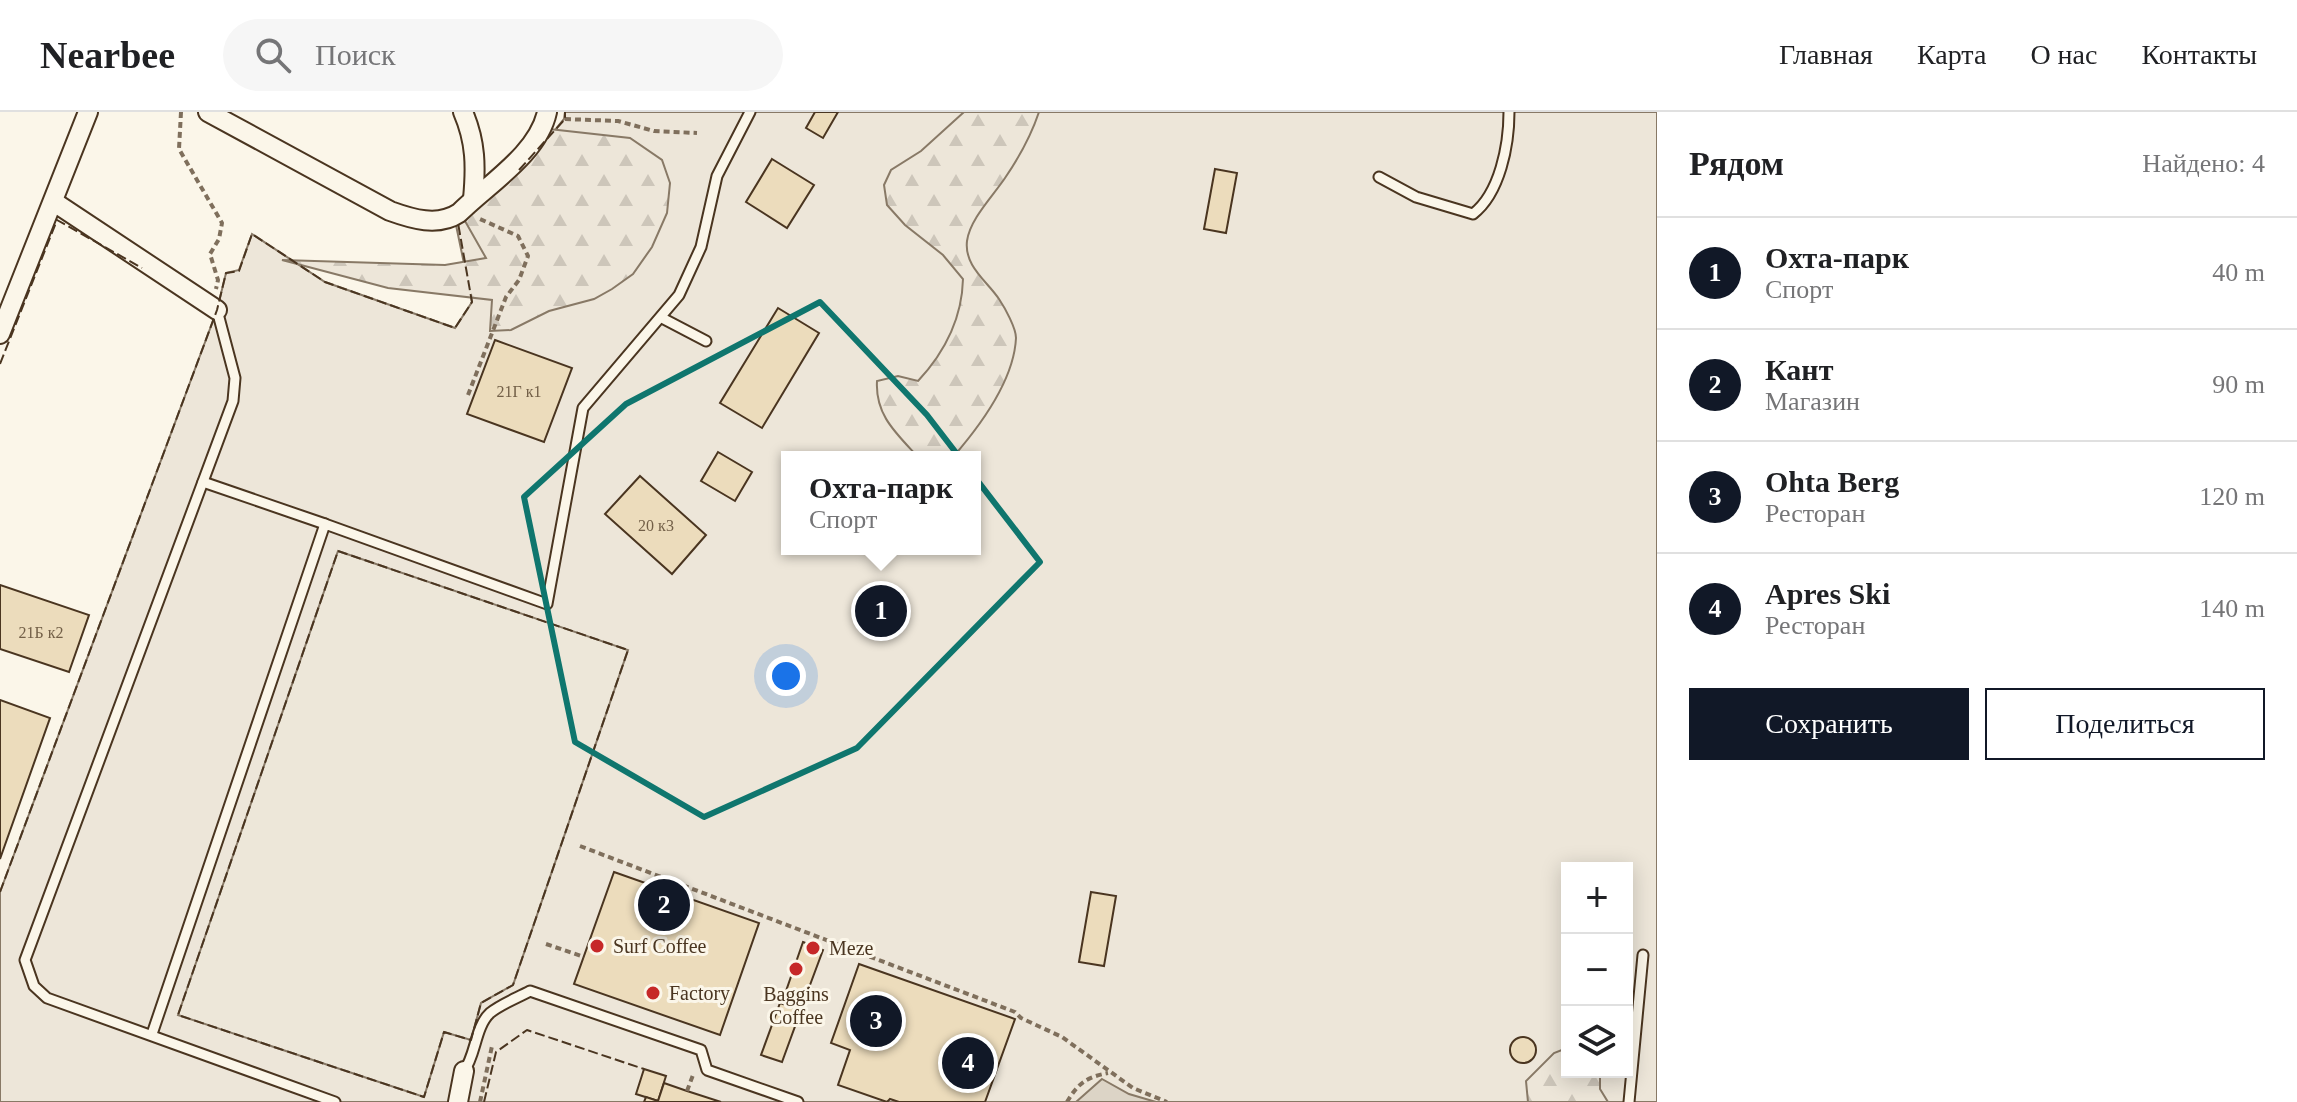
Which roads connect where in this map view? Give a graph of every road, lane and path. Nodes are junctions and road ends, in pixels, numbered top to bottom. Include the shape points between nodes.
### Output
1 (88, 112) edge
2 (181, 112) edge
3 (208, 112) edge
4 (463, 112) edge
5 (750, 112) edge
6 (1509, 112) edge
7 (547, 114) edge
8 (697, 133) dead end
9 (1379, 177) dead end
10 (473, 199) junction
11 (54, 202) junction
12 (459, 213) junction
13 (214, 306) junction
14 (662, 318) junction
15 (0, 334) edge
16 (706, 341) dead end
17 (468, 395) dead end
18 (203, 482) junction
19 (325, 524) junction
20 (580, 846) dead end
21 (546, 944) dead end
22 (1643, 955) dead end
23 (584, 957) dead end
24 (152, 1034) junction
25 (492, 1043) dead end
26 (464, 1071) joint
27 (1110, 1072) junction
28 (335, 1102) edge
29 (458, 1102) edge
30 (480, 1102) edge
31 (798, 1102) edge
32 (1067, 1102) edge
33 (1167, 1102) edge
34 (1629, 1102) edge

1 - 11 street
2 - 13 path via 179,149 222,223 210,254 218,280
3 - 12 street via 390,211 433,220
4 - 10 street via 473,135
5 - 14 lane via 717,176 701,247
6 - 9 lane via 1496,184 1473,214 1416,197
7 - 8 path
7 - 10 street via 513,164
10 - 12 street
11 - 13 street
11 - 15 street
12 - 17 path via 518,236 528,256
13 - 18 lane via 235,378 233,401
14 - 16 lane
14 - 19 lane via 583,408 547,604
18 - 19 lane
18 - 24 lane via 25,960 34,986 47,998
19 - 24 lane
20 - 27 path via 1015,1012
21 - 23 path
22 - 34 lane
24 - 28 lane
25 - 30 path
26 - 29 street
26 - 31 lane via 473,1060 485,1020 530,991 701,1050 707,1070
27 - 32 path via 1087,1077
27 - 33 path

